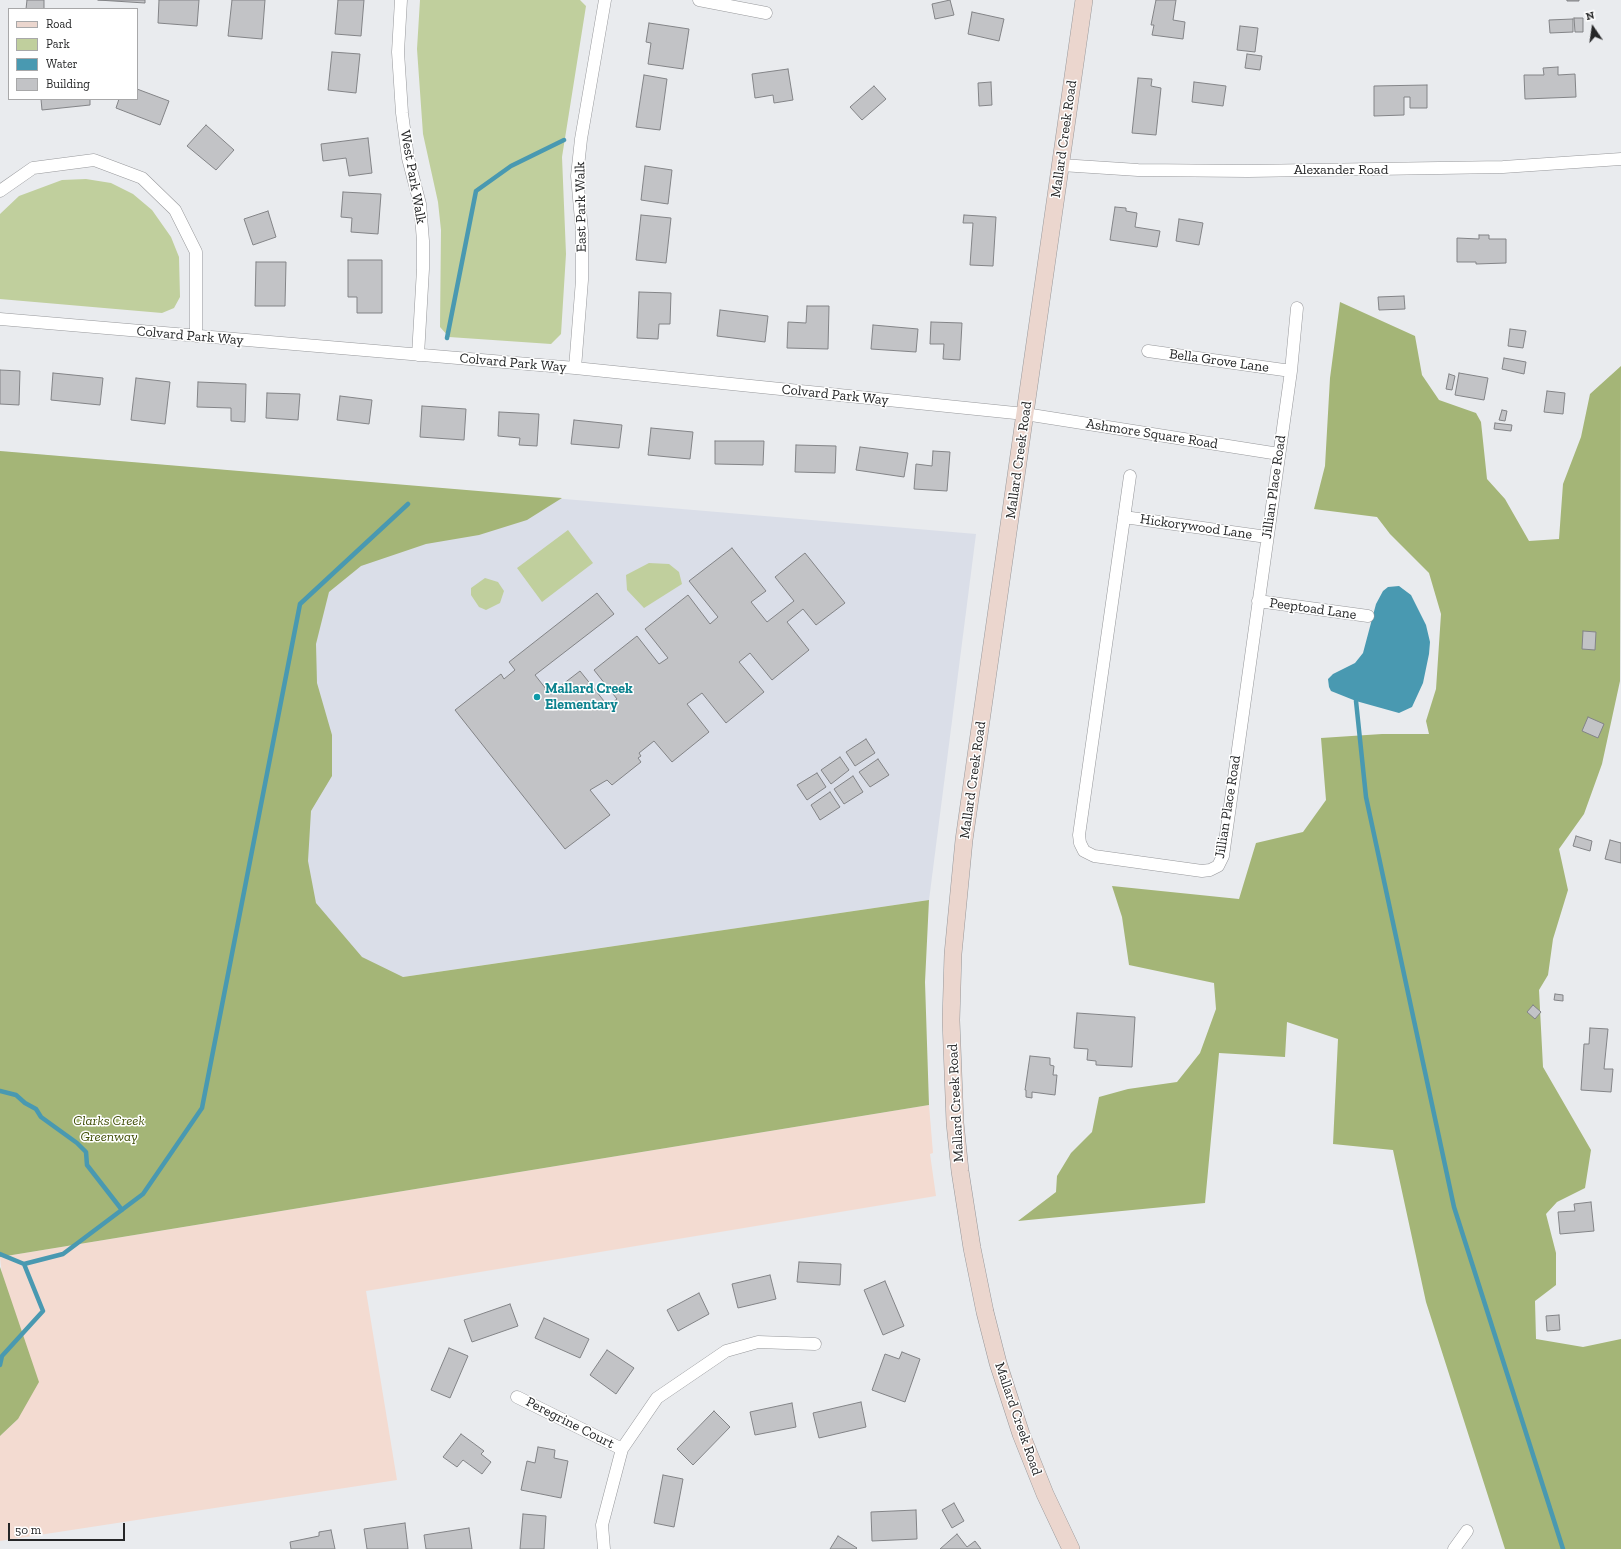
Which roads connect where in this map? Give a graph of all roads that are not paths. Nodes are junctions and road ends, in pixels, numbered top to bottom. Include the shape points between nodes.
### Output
1 (401, 0) edge
2 (605, 0) edge
3 (699, 0) edge
4 (1084, 0) edge
5 (766, 13) dead end
6 (1621, 159) edge
7 (1061, 165) junction
8 (0, 191) edge
9 (1297, 308) dead end
10 (0, 319) edge
11 (196, 336) junction
12 (1148, 351) dead end
13 (418, 355) junction
14 (575, 368) junction
15 (1291, 371) junction
16 (1025, 414) junction
17 (1279, 454) junction
18 (1130, 476) dead end
19 (1124, 517) junction
20 (1267, 537) junction
21 (1258, 601) junction
22 (1368, 616) dead end
23 (815, 1344) dead end
24 (518, 1397) dead end
25 (622, 1449) junction
26 (1467, 1531) dead end
27 (604, 1549) edge
28 (1071, 1549) edge
29 (1454, 1549) edge

1 - 13 street, West Park Walk via 398,52 402,113 408,158 420,204 423,241
2 - 14 street, East Park Walk via 581,139 578,176 582,280
3 - 5 street
4 - 7 main road, Mallard Creek Road
6 - 7 street, Alexander Road via 1504,167 1248,171 1138,170
7 - 16 main road, Mallard Creek Road
8 - 11 street via 32,168 94,160 142,178 175,210 196,252
9 - 15 street, Jillian Place Road
10 - 11 street, Colvard Park Way
11 - 13 street, Colvard Park Way
12 - 15 street, Bella Grove Lane
13 - 14 street, Colvard Park Way
14 - 16 street, Colvard Park Way
15 - 17 street, Jillian Place Road
16 - 17 street, Ashmore Square Road
16 - 28 main road, Mallard Creek Road via 964,840 953,954 952,1067 960,1171 985,1312 1021,1434
17 - 20 street, Jillian Place Road
18 - 19 street, Jillian Place Road
19 - 20 street, Hickorywood Lane
19 - 21 street, Jillian Place Road via 1079,835 1084,851 1089,854 1202,871 1218,866 1221,861
20 - 21 street, Jillian Place Road
21 - 22 street, Peeptoad Lane
23 - 25 street via 758,1342 726,1351 657,1398
24 - 25 street, Peregrine Court
25 - 27 street via 602,1526
26 - 29 street

